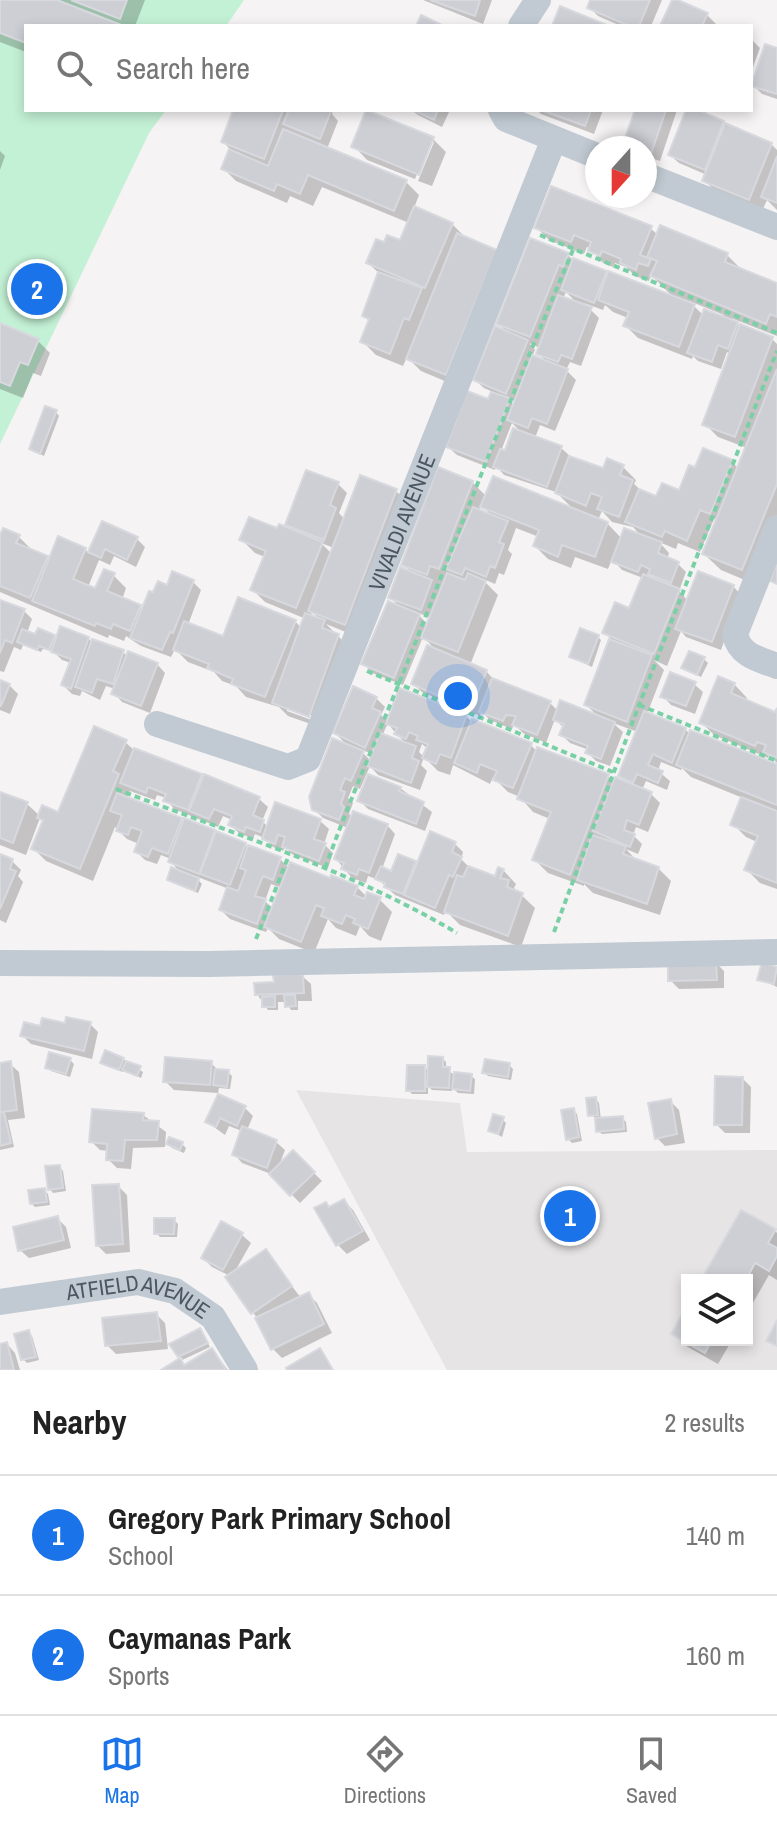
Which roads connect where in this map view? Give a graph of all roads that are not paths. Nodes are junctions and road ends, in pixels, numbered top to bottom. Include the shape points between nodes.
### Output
1 (538, 0) edge
2 (522, 24) edge
3 (502, 112) edge
4 (554, 139) junction
5 (585, 151) edge
6 (657, 180) edge
7 (777, 227) edge
8 (777, 528) edge
9 (777, 666) edge
10 (157, 724) dead end
11 (777, 952) edge
12 (0, 963) edge
13 (0, 1302) edge
14 (245, 1370) edge

1 - 2 street
3 - 4 street via 506,119
4 - 5 street
4 - 10 street, VIVALDI AVENUE via 308,759 288,767
6 - 7 street
8 - 9 street via 735,634 745,653
11 - 12 street via 246,964
13 - 14 street, ATFIELD AVENUE via 138,1282 175,1291 213,1317

